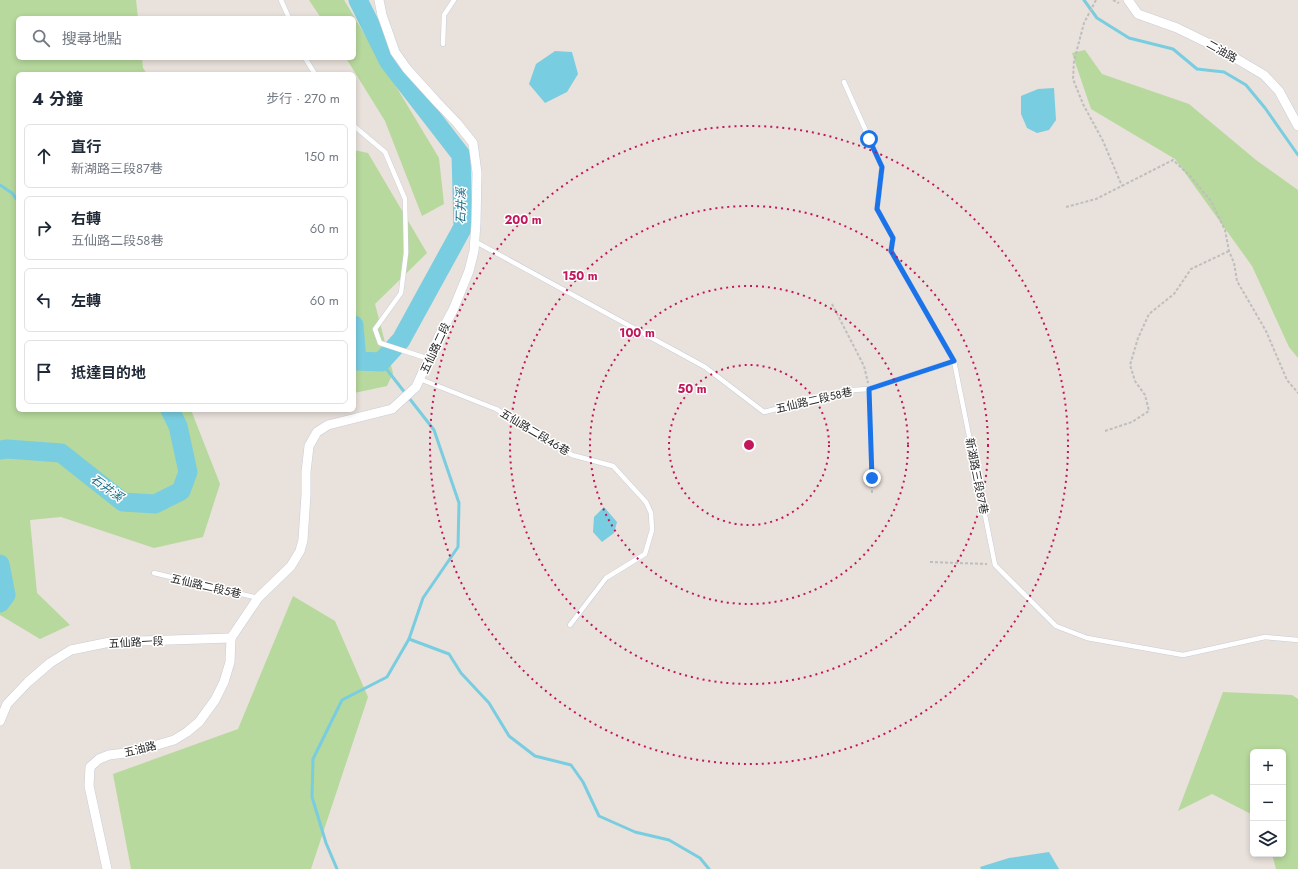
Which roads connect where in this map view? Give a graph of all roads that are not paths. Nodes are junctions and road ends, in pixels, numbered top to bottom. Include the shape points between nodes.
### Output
1 (282, 0) edge
2 (379, 0) edge
3 (454, 0) edge
4 (1128, 0) edge
5 (288, 16) edge
6 (443, 44) dead end
7 (306, 60) edge
8 (314, 72) edge
9 (844, 82) dead end
10 (1298, 126) edge
11 (356, 128) edge
12 (476, 242) junction
13 (429, 359) junction
14 (954, 361) junction
15 (418, 383) junction
16 (154, 573) dead end
17 (258, 598) junction
18 (570, 625) dead end
19 (231, 638) junction
20 (1298, 640) edge
21 (0, 720) edge
22 (107, 869) edge

1 - 5 lane
2 - 12 street, 五仙路二段 via 395,52 473,143 477,173
3 - 6 lane via 444,15
4 - 10 street, 二油路 via 1138,14 1177,28 1220,48 1264,75 1279,92
7 - 8 lane
9 - 14 lane, 新湖路三段87巷 via 882,167 877,209 893,238 891,251
11 - 13 lane via 385,152 405,199 406,253 401,293 375,330 380,343
12 - 13 street, 五仙路二段 via 469,271
12 - 14 lane, 五仙路二段58巷 via 705,367 764,412 853,390 869,389
13 - 15 street, 五仙路二段
14 - 20 lane, 新湖路三段87巷 via 995,564 1056,626 1086,638 1183,655 1265,637
15 - 17 street, 五仙路二段 via 392,408 328,425 317,432 310,446 306,472 303,540 300,551 291,566
15 - 18 lane, 五仙路二段46巷 via 496,408 572,454 613,466 646,502 651,512 652,530 645,554 606,578
16 - 17 lane, 五仙路二段5巷
17 - 19 street, 五仙路二段
19 - 21 street, 五仙路一段 via 110,642 71,650 50,663 28,682 7,704
19 - 22 street, 五油路 via 230,662 224,682 199,722 174,740 133,752 109,755 90,767 89,786

